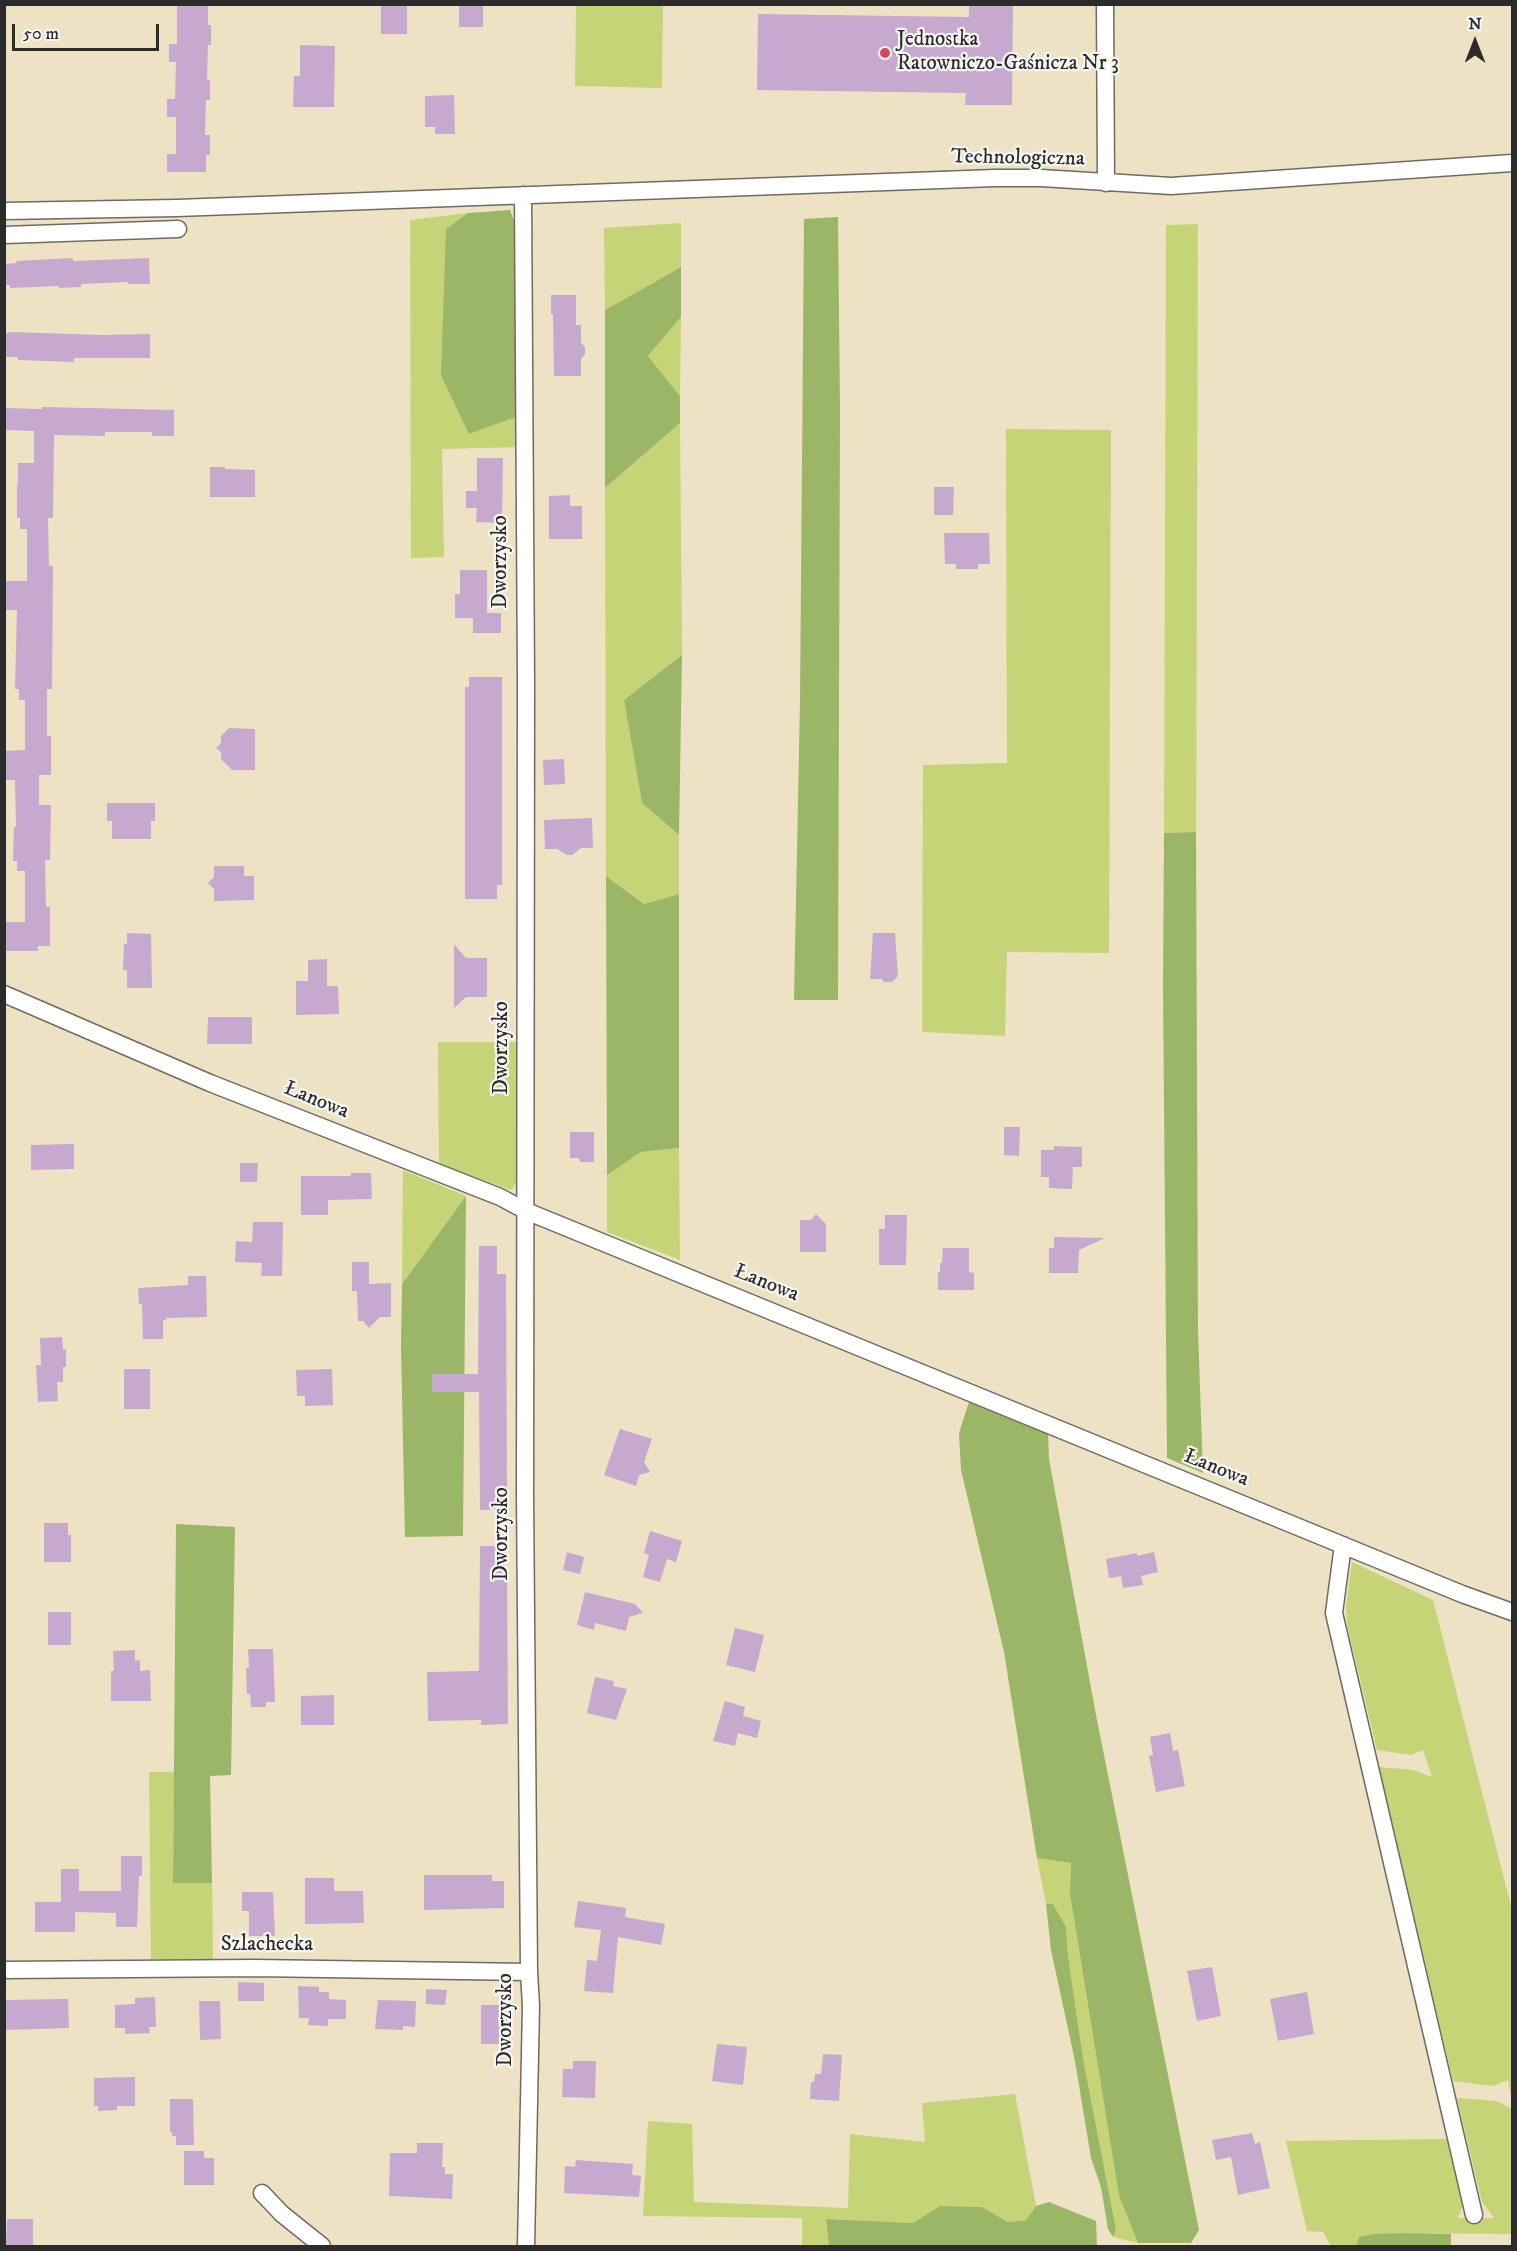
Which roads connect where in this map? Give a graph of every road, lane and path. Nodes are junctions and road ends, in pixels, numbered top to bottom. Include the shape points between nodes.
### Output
1 (1105, 4) edge
2 (1512, 163) edge
3 (1106, 183) junction
4 (523, 195) junction
5 (4, 211) edge
6 (178, 229) dead end
7 (4, 235) edge
8 (4, 994) edge
9 (526, 1211) junction
10 (1343, 1545) junction
11 (1512, 1612) edge
12 (4, 1970) edge
13 (529, 1972) junction
14 (262, 2193) dead end
15 (1474, 2215) dead end
16 (322, 2247) edge
17 (526, 2247) edge

1 - 3 street
2 - 3 street, Technologiczna via 1171,186
3 - 4 street, Technologiczna via 996,178
4 - 5 street
4 - 9 street, Dworzysko
6 - 7 street
8 - 9 street, Łanowa via 210,1083 500,1197
9 - 10 street, Łanowa
9 - 13 street, Dworzysko
10 - 11 street, Łanowa
10 - 15 street via 1334,1613
12 - 13 street, Szlachecka
13 - 17 street, Dworzysko
14 - 16 street

